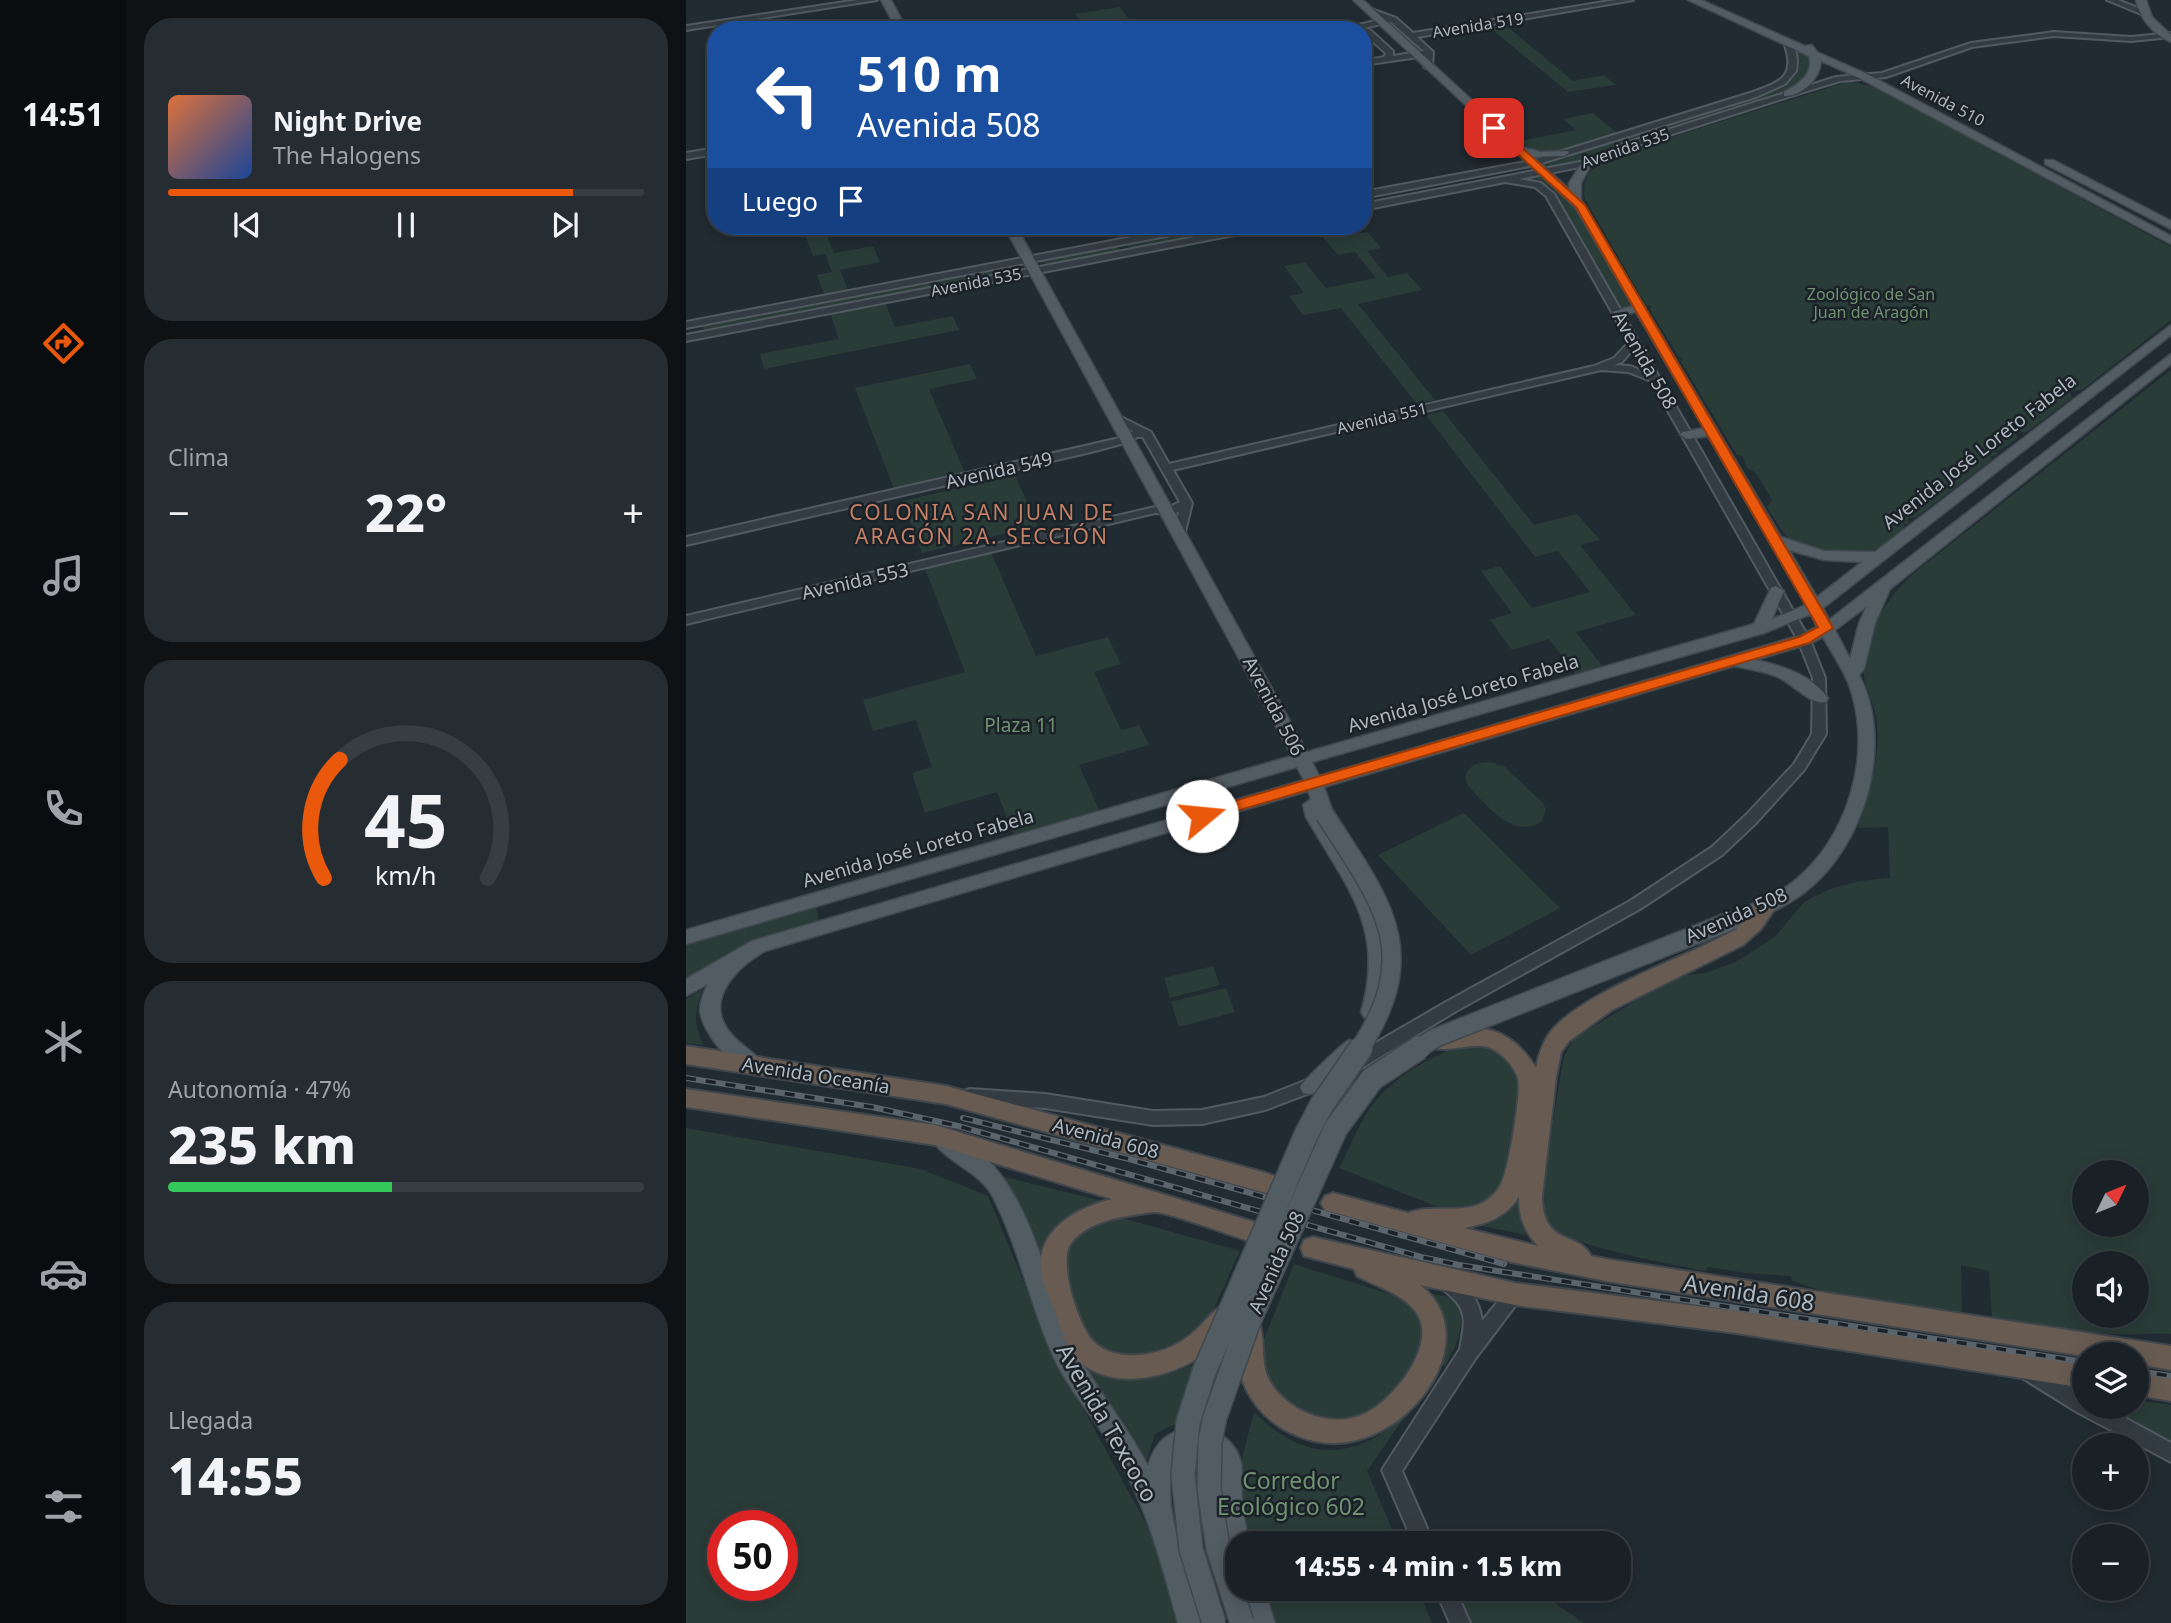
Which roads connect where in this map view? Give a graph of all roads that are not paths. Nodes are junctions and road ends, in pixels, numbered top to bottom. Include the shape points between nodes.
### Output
1 (810, 0) edge
2 (873, 0) edge
3 (887, 0) edge
4 (1358, 0) edge
5 (1629, 0) edge
6 (1686, 0) edge
7 (2111, 0) edge
8 (2121, 0) edge
9 (1698, 2) edge
10 (1716, 5) edge
11 (2153, 6) dead end
12 (2142, 7) edge
13 (789, 9) junction
14 (1371, 11) junction
15 (727, 18) junction
16 (1393, 20) junction
17 (686, 21) edge
18 (715, 21) edge
19 (898, 21) edge
20 (1381, 22) junction
21 (707, 23) edge
22 (1372, 24) edge
23 (686, 28) edge
24 (2170, 34) edge
25 (1372, 36) edge
26 (1411, 36) junction
27 (1787, 39) junction
28 (1808, 42) junction
29 (1429, 52) junction
30 (1415, 54) junction
31 (1815, 54) junction
32 (1388, 58) junction
33 (1372, 61) edge
34 (1428, 66) junction
35 (1883, 75) junction
36 (1865, 77) junction
37 (1919, 92) junction
38 (1788, 94) junction
39 (1904, 97) junction
40 (1719, 105) junction
41 (1734, 112) junction
42 (2002, 136) dead end
43 (1513, 146) junction
44 (707, 152) edge
45 (1564, 153) junction
46 (686, 156) edge
47 (1587, 163) junction
48 (2027, 164) junction
49 (1537, 167) junction
50 (1476, 174) junction
51 (1505, 179) junction
52 (1486, 183) junction
53 (1383, 191) junction
54 (1372, 193) edge
55 (1392, 201) junction
56 (1575, 202) junction
57 (1372, 205) edge
58 (2167, 224) edge
59 (2145, 227) junction
60 (1015, 235) edge
61 (1154, 235) edge
62 (1218, 235) edge
63 (1121, 241) junction
64 (2171, 241) edge
65 (1127, 253) junction
66 (1032, 265) junction
67 (931, 278) junction
68 (937, 289) junction
69 (1640, 308) junction
70 (1618, 312) junction
71 (691, 324) edge
72 (700, 335) junction
73 (686, 338) edge
74 (1634, 342) junction
75 (2166, 345) edge
76 (1597, 368) junction
77 (1655, 379) junction
78 (2106, 379) junction
79 (2133, 388) junction
80 (1117, 418) junction
81 (2044, 427) junction
82 (1713, 431) junction
83 (1147, 434) junction
84 (1687, 435) junction
85 (1128, 439) junction
86 (2066, 441) junction
87 (1167, 468) junction
88 (1186, 503) junction
89 (1168, 512) junction
90 (1930, 516) junction
91 (1955, 529) junction
92 (1180, 534) junction
93 (1773, 539) junction
94 (686, 541) edge
95 (1879, 556) junction
96 (1885, 586) junction
97 (1776, 591) junction
98 (1814, 606) junction
99 (1792, 618) junction
100 (686, 620) edge
101 (1826, 628) junction
102 (1758, 630) junction
103 (1804, 640) junction
104 (1652, 659) junction
105 (1733, 661) junction
106 (1851, 673) junction
107 (1669, 679) junction
108 (1820, 698) junction
109 (1420, 727) junction
110 (1435, 747) junction
111 (1303, 761) junction
112 (1314, 782) junction
113 (1167, 799) junction
114 (1179, 822) junction
115 (824, 897) junction
116 (1768, 904) junction
117 (831, 925) junction
118 (686, 937) edge
119 (759, 946) junction
120 (686, 988) edge
121 (1423, 1046) junction
122 (686, 1055) edge
123 (754, 1066) junction
124 (1310, 1087) junction
125 (946, 1095) junction
126 (686, 1098) edge
127 (935, 1135) junction
128 (1266, 1183) dead end
129 (1333, 1203) dead end
130 (1175, 1208) junction
131 (1402, 1222) junction
132 (1246, 1229) dead end
133 (1312, 1248) dead end
134 (1347, 1258) junction
135 (1606, 1270) junction
136 (1445, 1280) junction
137 (1515, 1294) junction
138 (1240, 1316) junction
139 (1468, 1353) junction
140 (2171, 1358) edge
141 (2023, 1368) junction
142 (2072, 1374) edge
143 (2149, 1385) edge
144 (2171, 1389) edge
145 (2072, 1400) edge
146 (2107, 1419) edge
147 (2171, 1453) edge
148 (1158, 1513) junction
149 (1235, 1531) edge
150 (1418, 1531) edge
151 (1255, 1601) edge
152 (1450, 1601) edge
153 (1191, 1623) edge
154 (1214, 1623) edge
155 (1242, 1623) edge
156 (1262, 1623) edge
157 (1460, 1623) edge

1 - 13 street
2 - 13 street
3 - 19 main road
4 - 14 main road, Avenida 508
5 - 26 street, Avenida 519
6 - 9 main road, Avenida 510
7 - 12 street
8 - 12 street
9 - 10 main road, Avenida 510
10 - 27 main road, Avenida 510
10 - 27 main road, Avenida 510 via 1730,6
11 - 24 main road
12 - 24 main road via 2150,22
13 - 15 street
14 - 16 street, Avenida 508
14 - 20 main road, Avenida 508
15 - 17 street
15 - 18 street
16 - 20 street
16 - 26 street, Avenida 508
20 - 22 street
20 - 30 main road, Avenida 508
21 - 23 street
24 - 35 street, Avenida 535 via 2131,39 2054,34 1971,45
25 - 32 street via 1390,53
26 - 29 street, Avenida 508
27 - 28 main road, Avenida 510
27 - 31 main road, Avenida 510
27 - 40 street, Avenida 535 via 1796,63 1786,79
28 - 31 main road
28 - 35 main road, Avenida 510
29 - 30 street
29 - 34 street
30 - 32 street
30 - 34 main road, Avenida 508
31 - 36 main road, Avenida 510
31 - 38 main road via 1815,72
32 - 33 street
34 - 43 main road, Avenida 508
35 - 36 street, Avenida 535
35 - 37 main road, Avenida 510
36 - 38 street, Avenida 535 via 1839,79
36 - 39 main road, Avenida 510
37 - 39 main road
37 - 42 main road, Avenida 510
38 - 41 street, Avenida 535
39 - 48 main road, Avenida 510
40 - 41 street
40 - 45 street, Avenida 535
41 - 47 street, Avenida 535
43 - 45 main road via 1539,155
43 - 49 main road, Avenida 508
44 - 46 street
45 - 49 street, Avenida 535
47 - 49 street, Avenida 535
47 - 56 main road via 1575,183
48 - 58 main road via 2040,156
48 - 59 main road, Avenida 510
49 - 50 street, Avenida 535
49 - 51 street, Avenida 535
49 - 56 main road, Avenida 508
50 - 52 street
50 - 53 street, Avenida 535
51 - 52 street, Avenida 535
51 - 70 street, Avenida 508 via 1548,190
52 - 55 street, Avenida 535
53 - 54 street, Avenida 535
53 - 55 street
55 - 57 street, Avenida 535
56 - 69 main road, Avenida 508
58 - 59 main road
59 - 64 main road, Avenida 510
60 - 66 main road, Avenida 506
61 - 63 street, Avenida 535
62 - 65 street, Avenida 535
63 - 65 street
63 - 66 street, Avenida 535
65 - 66 street, Avenida 535
66 - 67 street, Avenida 535
66 - 68 street, Avenida 535
66 - 80 main road, Avenida 506
67 - 68 street
67 - 71 street, Avenida 535
68 - 72 street, Avenida 535
69 - 70 main road
69 - 82 main road, Avenida 508
70 - 74 street, Avenida 508
71 - 72 street
72 - 73 street, Avenida 535
74 - 76 street, Avenida 551 via 1618,360
74 - 77 street, Avenida 508
75 - 78 main road, Avenida José Loreto Fabela
75 - 79 main road, Avenida José Loreto Fabela
76 - 77 street, Avenida 551 via 1630,369
76 - 87 street, Avenida 551
77 - 84 street, Avenida 508
78 - 79 main road
78 - 81 main road, Avenida José Loreto Fabela
79 - 86 main road, Avenida José Loreto Fabela
80 - 83 street
80 - 85 main road, Avenida 506
81 - 86 main road
81 - 90 main road, Avenida José Loreto Fabela
82 - 84 main road
82 - 93 main road, Avenida 508
83 - 85 street, Avenida 549 via 1133,434
83 - 87 street
84 - 97 street, Avenida 508
85 - 89 main road, Avenida 506
85 - 94 street, Avenida 549
86 - 91 main road, Avenida José Loreto Fabela
87 - 88 street
88 - 89 street, Avenida 553
88 - 92 street
89 - 92 main road, Avenida 506
89 - 100 street, Avenida 553 via 1144,512
90 - 91 main road
90 - 95 main road, Avenida José Loreto Fabela
91 - 96 main road, Avenida José Loreto Fabela
92 - 111 main road, Avenida 506
93 - 95 main road via 1819,557
93 - 98 main road, Avenida 508
95 - 98 main road, Avenida José Loreto Fabela
96 - 101 main road, Avenida José Loreto Fabela
96 - 106 main road
97 - 99 street, Avenida 508
97 - 102 main road
98 - 99 main road, Avenida José Loreto Fabela
98 - 101 main road, Avenida 508
99 - 102 main road, Avenida José Loreto Fabela
99 - 103 street, Avenida 508
101 - 103 main road, Avenida José Loreto Fabela
101 - 106 main road, Avenida 508
102 - 104 main road, Avenida José Loreto Fabela
103 - 105 main road, Avenida José Loreto Fabela
103 - 108 street, Avenida 508 via 1819,678
104 - 107 main road
104 - 109 main road, Avenida José Loreto Fabela
105 - 107 main road, Avenida José Loreto Fabela
105 - 108 main road via 1779,670
106 - 116 main road, Avenida 508 via 1860,692 1867,734 1866,764 1853,815 1822,864 1800,886
107 - 110 main road, Avenida José Loreto Fabela
108 - 124 street, Avenida 508 via 1821,721 1813,748 1776,793 1717,851 1635,905
109 - 110 main road
109 - 111 main road, Avenida José Loreto Fabela
110 - 112 main road, Avenida José Loreto Fabela
111 - 112 main road, Avenida 506
111 - 113 main road, Avenida José Loreto Fabela
112 - 114 main road, Avenida José Loreto Fabela
112 - 124 main road via 1315,817 1372,922 1381,964 1370,1015 1337,1065
112 - 138 main road, Avenida 506, bridge via 1325,815 1390,928 1396,960 1390,992 1375,1025 1316,1114
113 - 114 main road
113 - 115 main road, Avenida José Loreto Fabela
114 - 117 main road, Avenida José Loreto Fabela
115 - 117 main road
115 - 118 main road, Avenida José Loreto Fabela
116 - 121 main road, Avenida 508, bridge via 1468,1023
116 - 135 highway via 1750,929 1734,941 1580,1019 1559,1035 1551,1050 1529,1211 1540,1233 1554,1245
117 - 119 main road, Avenida José Loreto Fabela
119 - 120 main road
119 - 123 main road via 722,977 709,1012 724,1044
121 - 131 highway, bridge via 1457,1036 1499,1041 1518,1055 1530,1080 1516,1179 1507,1195 1494,1209 1469,1216
121 - 138 main road, Avenida 508, bridge via 1372,1079 1336,1128
122 - 123 highway, Avenida Oceanía
123 - 125 highway, Avenida Oceanía
124 - 125 street, Avenida 508 via 1265,1103 1190,1117 1153,1118 1045,1101
125 - 128 highway, Avenida 608
126 - 127 highway
127 - 130 highway
127 - 148 main road, Avenida Texcoco via 976,1163 1000,1188 1063,1352 1125,1447
129 - 131 highway, Avenida 608
130 - 132 highway
130 - 138 highway via 1116,1206 1097,1212 1073,1226 1057,1246 1054,1275 1085,1350 1109,1364 1147,1367 1194,1348
131 - 135 highway, Avenida 608
133 - 134 highway, Avenida 608
134 - 136 highway, Avenida 608
134 - 138 highway via 1416,1297 1432,1317 1435,1329 1430,1359 1409,1392 1373,1423 1335,1432 1316,1430 1277,1411 1254,1379
135 - 140 highway, Avenida 608
136 - 137 highway, Avenida 608
136 - 139 street via 1462,1293 1473,1311
137 - 139 street
137 - 141 highway, Avenida 608 via 1735,1322
138 - 154 main road, bridge via 1204,1372 1188,1422 1183,1475 1191,1549
138 - 155 main road, bridge via 1215,1417 1209,1489 1219,1548
139 - 150 street via 1392,1471
141 - 142 highway, Avenida 608
141 - 145 street
143 - 144 highway
146 - 147 street
148 - 149 main road via 1158,1474 1164,1452 1184,1439 1208,1440 1221,1448 1229,1462
148 - 153 main road, Avenida Texcoco
151 - 156 main road
152 - 157 street

